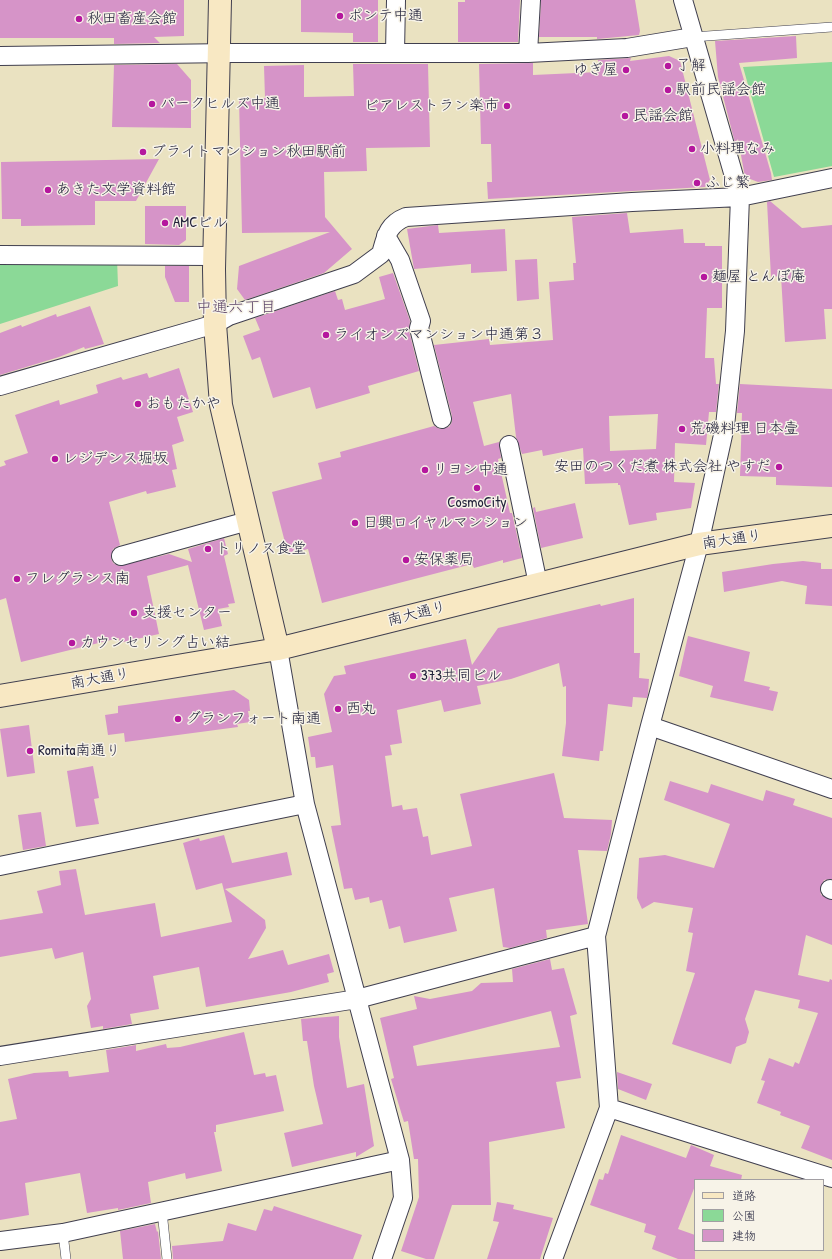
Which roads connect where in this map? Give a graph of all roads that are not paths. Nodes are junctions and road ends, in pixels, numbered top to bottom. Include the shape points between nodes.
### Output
1 (220, 0) edge
2 (396, 0) edge
3 (531, 0) edge
4 (683, 0) edge
5 (832, 27) edge
6 (693, 37) junction
7 (528, 53) junction
8 (219, 54) junction
9 (395, 54) junction
10 (0, 56) edge
11 (832, 178) edge
12 (740, 197) junction
13 (386, 236) junction
14 (0, 255) edge
15 (214, 256) junction
16 (214, 324) junction
17 (0, 386) edge
18 (442, 419) dead end
19 (509, 445) dead end
20 (248, 521) junction
21 (832, 526) edge
22 (698, 544) junction
23 (120, 556) dead end
24 (538, 584) junction
25 (278, 649) junction
26 (0, 696) edge
27 (650, 726) junction
28 (832, 789) edge
29 (305, 804) junction
30 (0, 866) edge
31 (596, 936) junction
32 (357, 999) junction
33 (0, 1056) edge
34 (609, 1108) junction
35 (400, 1160) junction
36 (832, 1178) edge
37 (162, 1211) junction
38 (63, 1233) junction
39 (0, 1241) edge
40 (66, 1259) edge
41 (167, 1259) edge
42 (382, 1259) edge
43 (553, 1259) edge

1 - 8 street
2 - 9 street
3 - 7 street
4 - 6 street
5 - 6 lane
6 - 7 street via 627,48
6 - 12 street
7 - 9 street
8 - 9 street
8 - 10 street
8 - 15 street
11 - 12 street
12 - 13 street via 406,217 395,222
12 - 22 street via 735,331 725,426
13 - 16 street via 381,254 354,274 229,316
13 - 18 street via 400,260 422,321 420,328
14 - 15 street
15 - 16 street
16 - 17 street
16 - 20 street via 221,405
19 - 24 street
20 - 23 street
20 - 25 street
21 - 22 street, 南大通り
22 - 24 street, 南大通り
22 - 27 street
24 - 25 street, 南大通り
25 - 26 street, 南大通り
25 - 29 street
27 - 28 street
27 - 31 street
29 - 30 street
29 - 32 street
31 - 32 street
31 - 34 street
32 - 33 street
32 - 35 street
34 - 36 street
34 - 43 street
35 - 37 street
35 - 42 street via 403,1198
37 - 38 street
37 - 41 lane
38 - 39 street
38 - 40 lane

